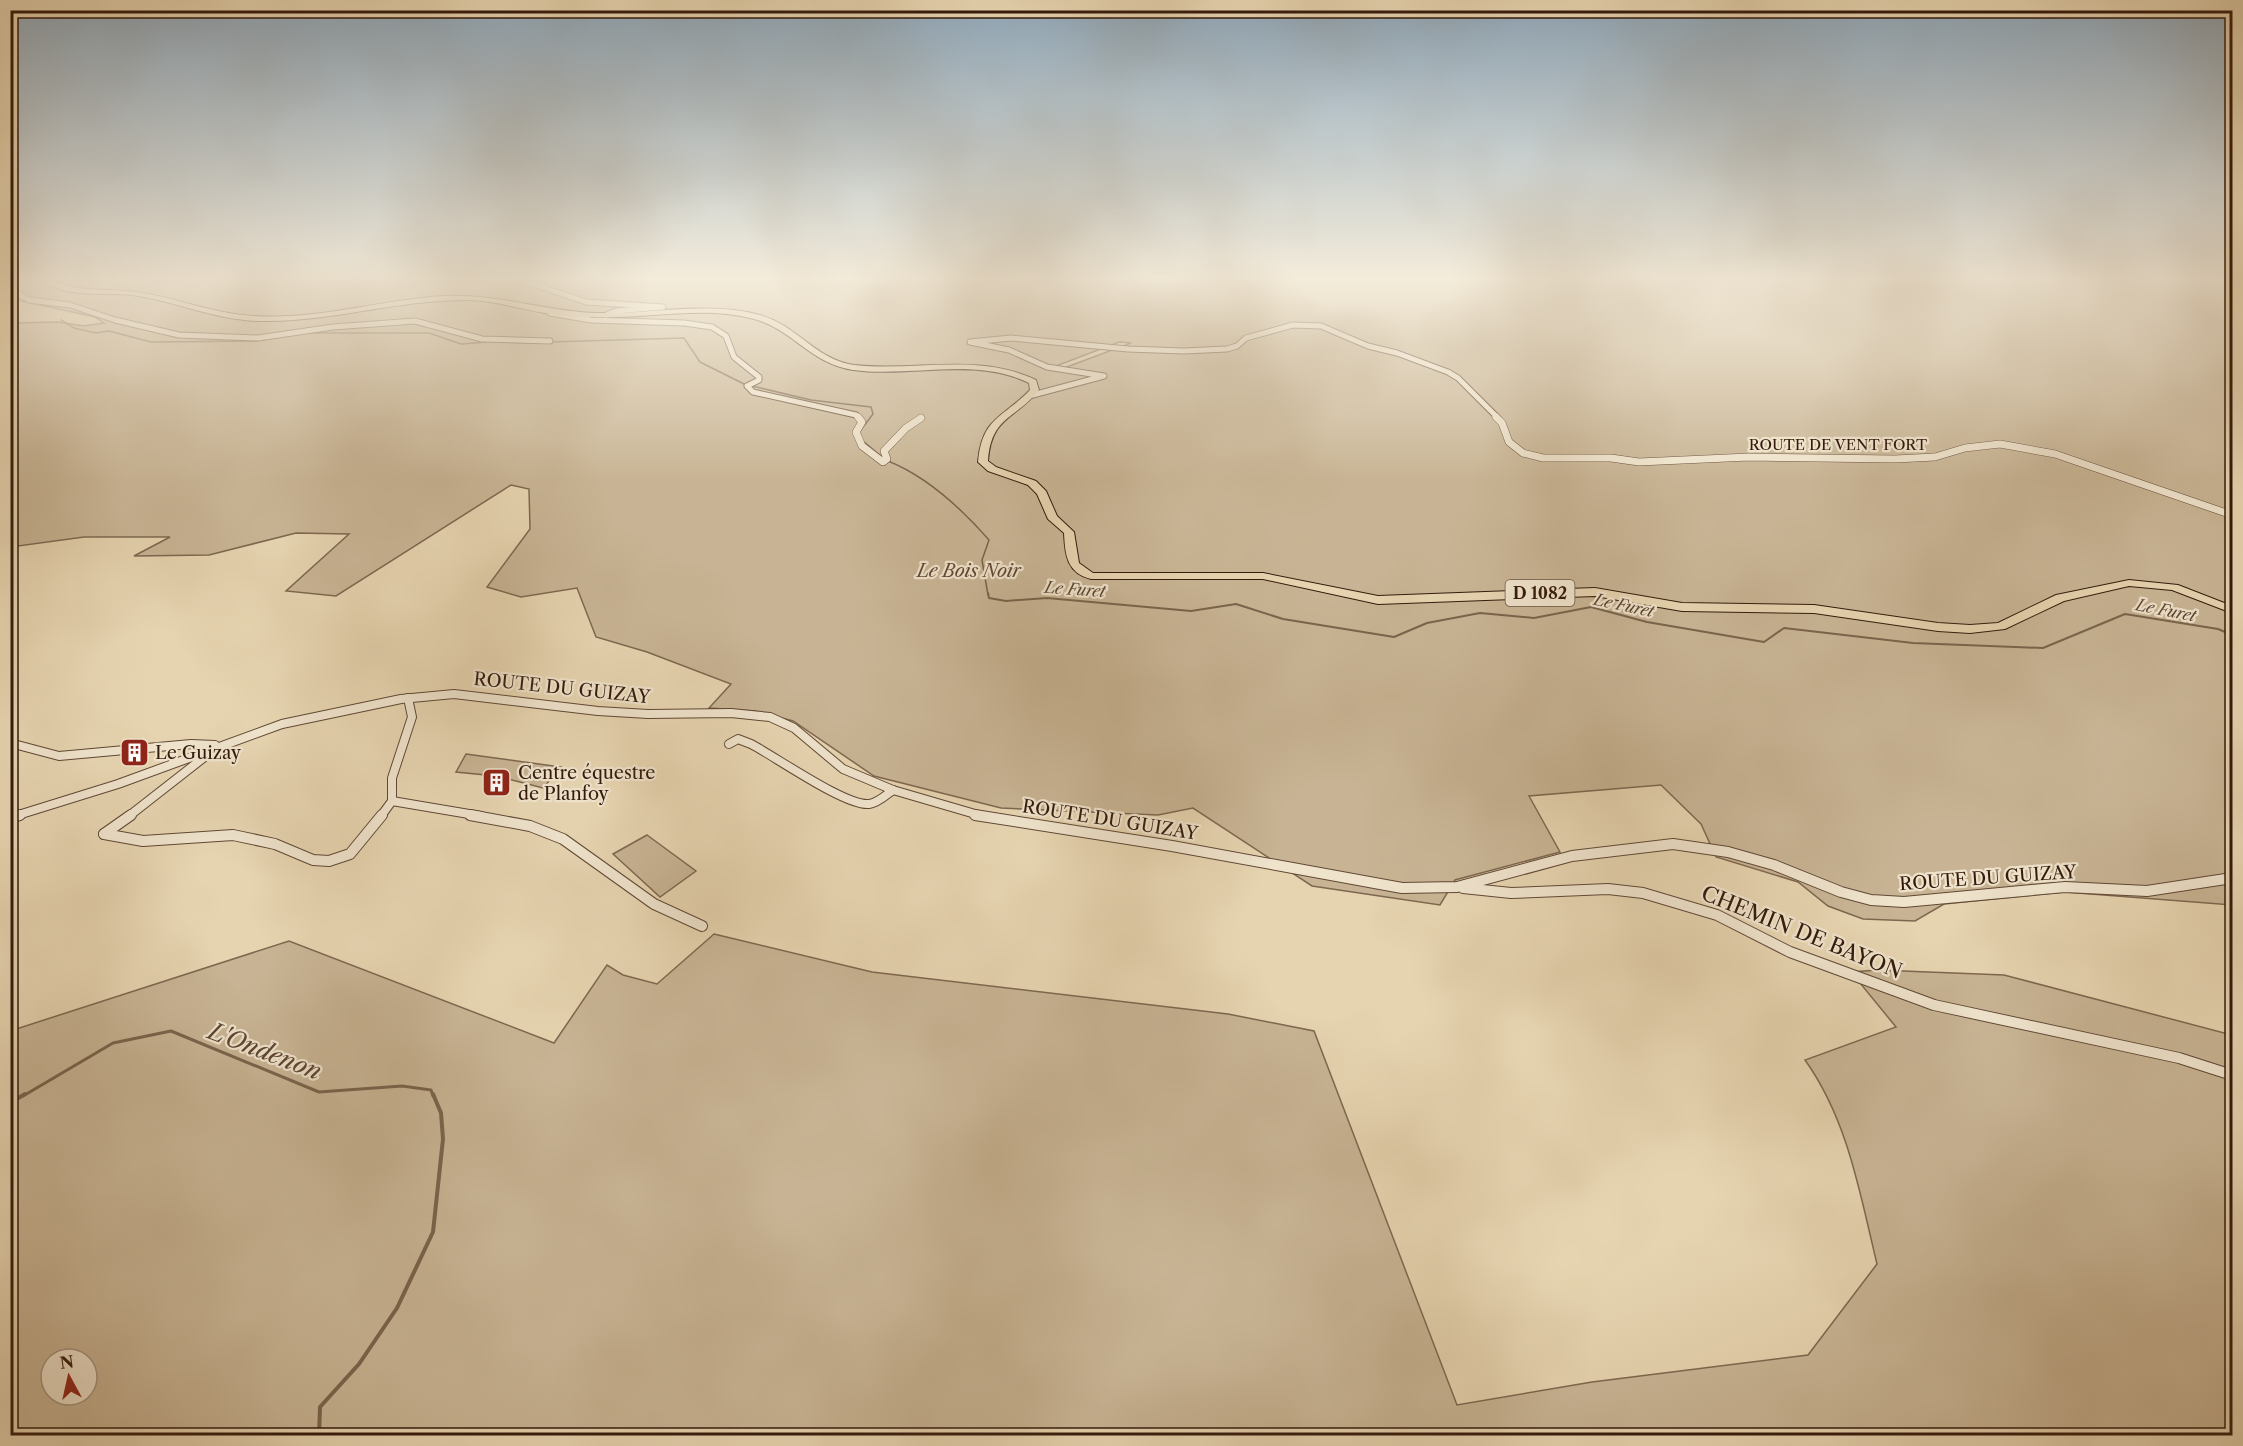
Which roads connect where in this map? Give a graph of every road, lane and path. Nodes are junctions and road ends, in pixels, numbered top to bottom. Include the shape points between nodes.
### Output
1 (730, 345) edge
2 (802, 345) edge
3 (982, 345) edge
4 (1091, 345) edge
5 (1238, 345) edge
6 (1367, 345) edge
7 (1032, 393) junction
8 (921, 418) dead end
9 (2232, 515) edge
10 (2232, 609) edge
11 (408, 698) junction
12 (10, 743) edge
13 (729, 744) dead end
14 (218, 745) junction
15 (893, 790) junction
16 (392, 801) junction
17 (10, 818) edge
18 (2232, 878) edge
19 (1456, 887) junction
20 (702, 926) dead end
21 (2232, 1075) edge

1 - 8 street via 735,357 759,377 748,386 753,392 860,417 857,440 885,461 886,447
2 - 7 main road via 835,364 868,368 981,368 1027,378 1035,384
3 - 7 street, ROUTE DE VENT FORT via 1009,350 1047,367 1104,376
4 - 5 street, ROUTE DE VENT FORT via 1185,351
6 - 9 street, ROUTE DE VENT FORT via 1397,353 1458,378 1502,423 1509,442 1523,453 1559,459 1639,462 1749,457 1895,459 1950,455 1982,446 2019,446 2055,454
7 - 10 main road, D 1082 via 992,426 983,462 1039,488 1052,517 1069,532 1072,564 1091,576 1263,576 1389,601 1595,592 1682,607 1814,609 1970,629 2001,626 2060,598 2129,583 2174,587
11 - 14 street, ROUTE DU GUIZAY via 309,717
11 - 15 street, ROUTE DU GUIZAY via 454,694 607,712 770,717 794,728 843,769
11 - 16 street via 411,717 392,778
12 - 14 street via 59,756
13 - 15 street via 738,739 758,745 856,803 869,804
14 - 16 street via 160,795 104,834 143,841 233,835 275,844 313,860 329,861 356,849
14 - 17 street, ROUTE DU GUIZAY via 118,784
15 - 19 street, ROUTE DU GUIZAY via 979,816 1172,846 1367,883 1402,888
16 - 20 street via 510,821 550,833 572,843 646,899
18 - 19 street, ROUTE DU GUIZAY via 2147,891 2065,887 1904,902 1871,900 1736,854 1673,844 1572,856
19 - 21 street, CHEMIN DE BAYON via 1511,893 1608,889 1643,893 1716,915 1790,952 1934,1005 2179,1058

